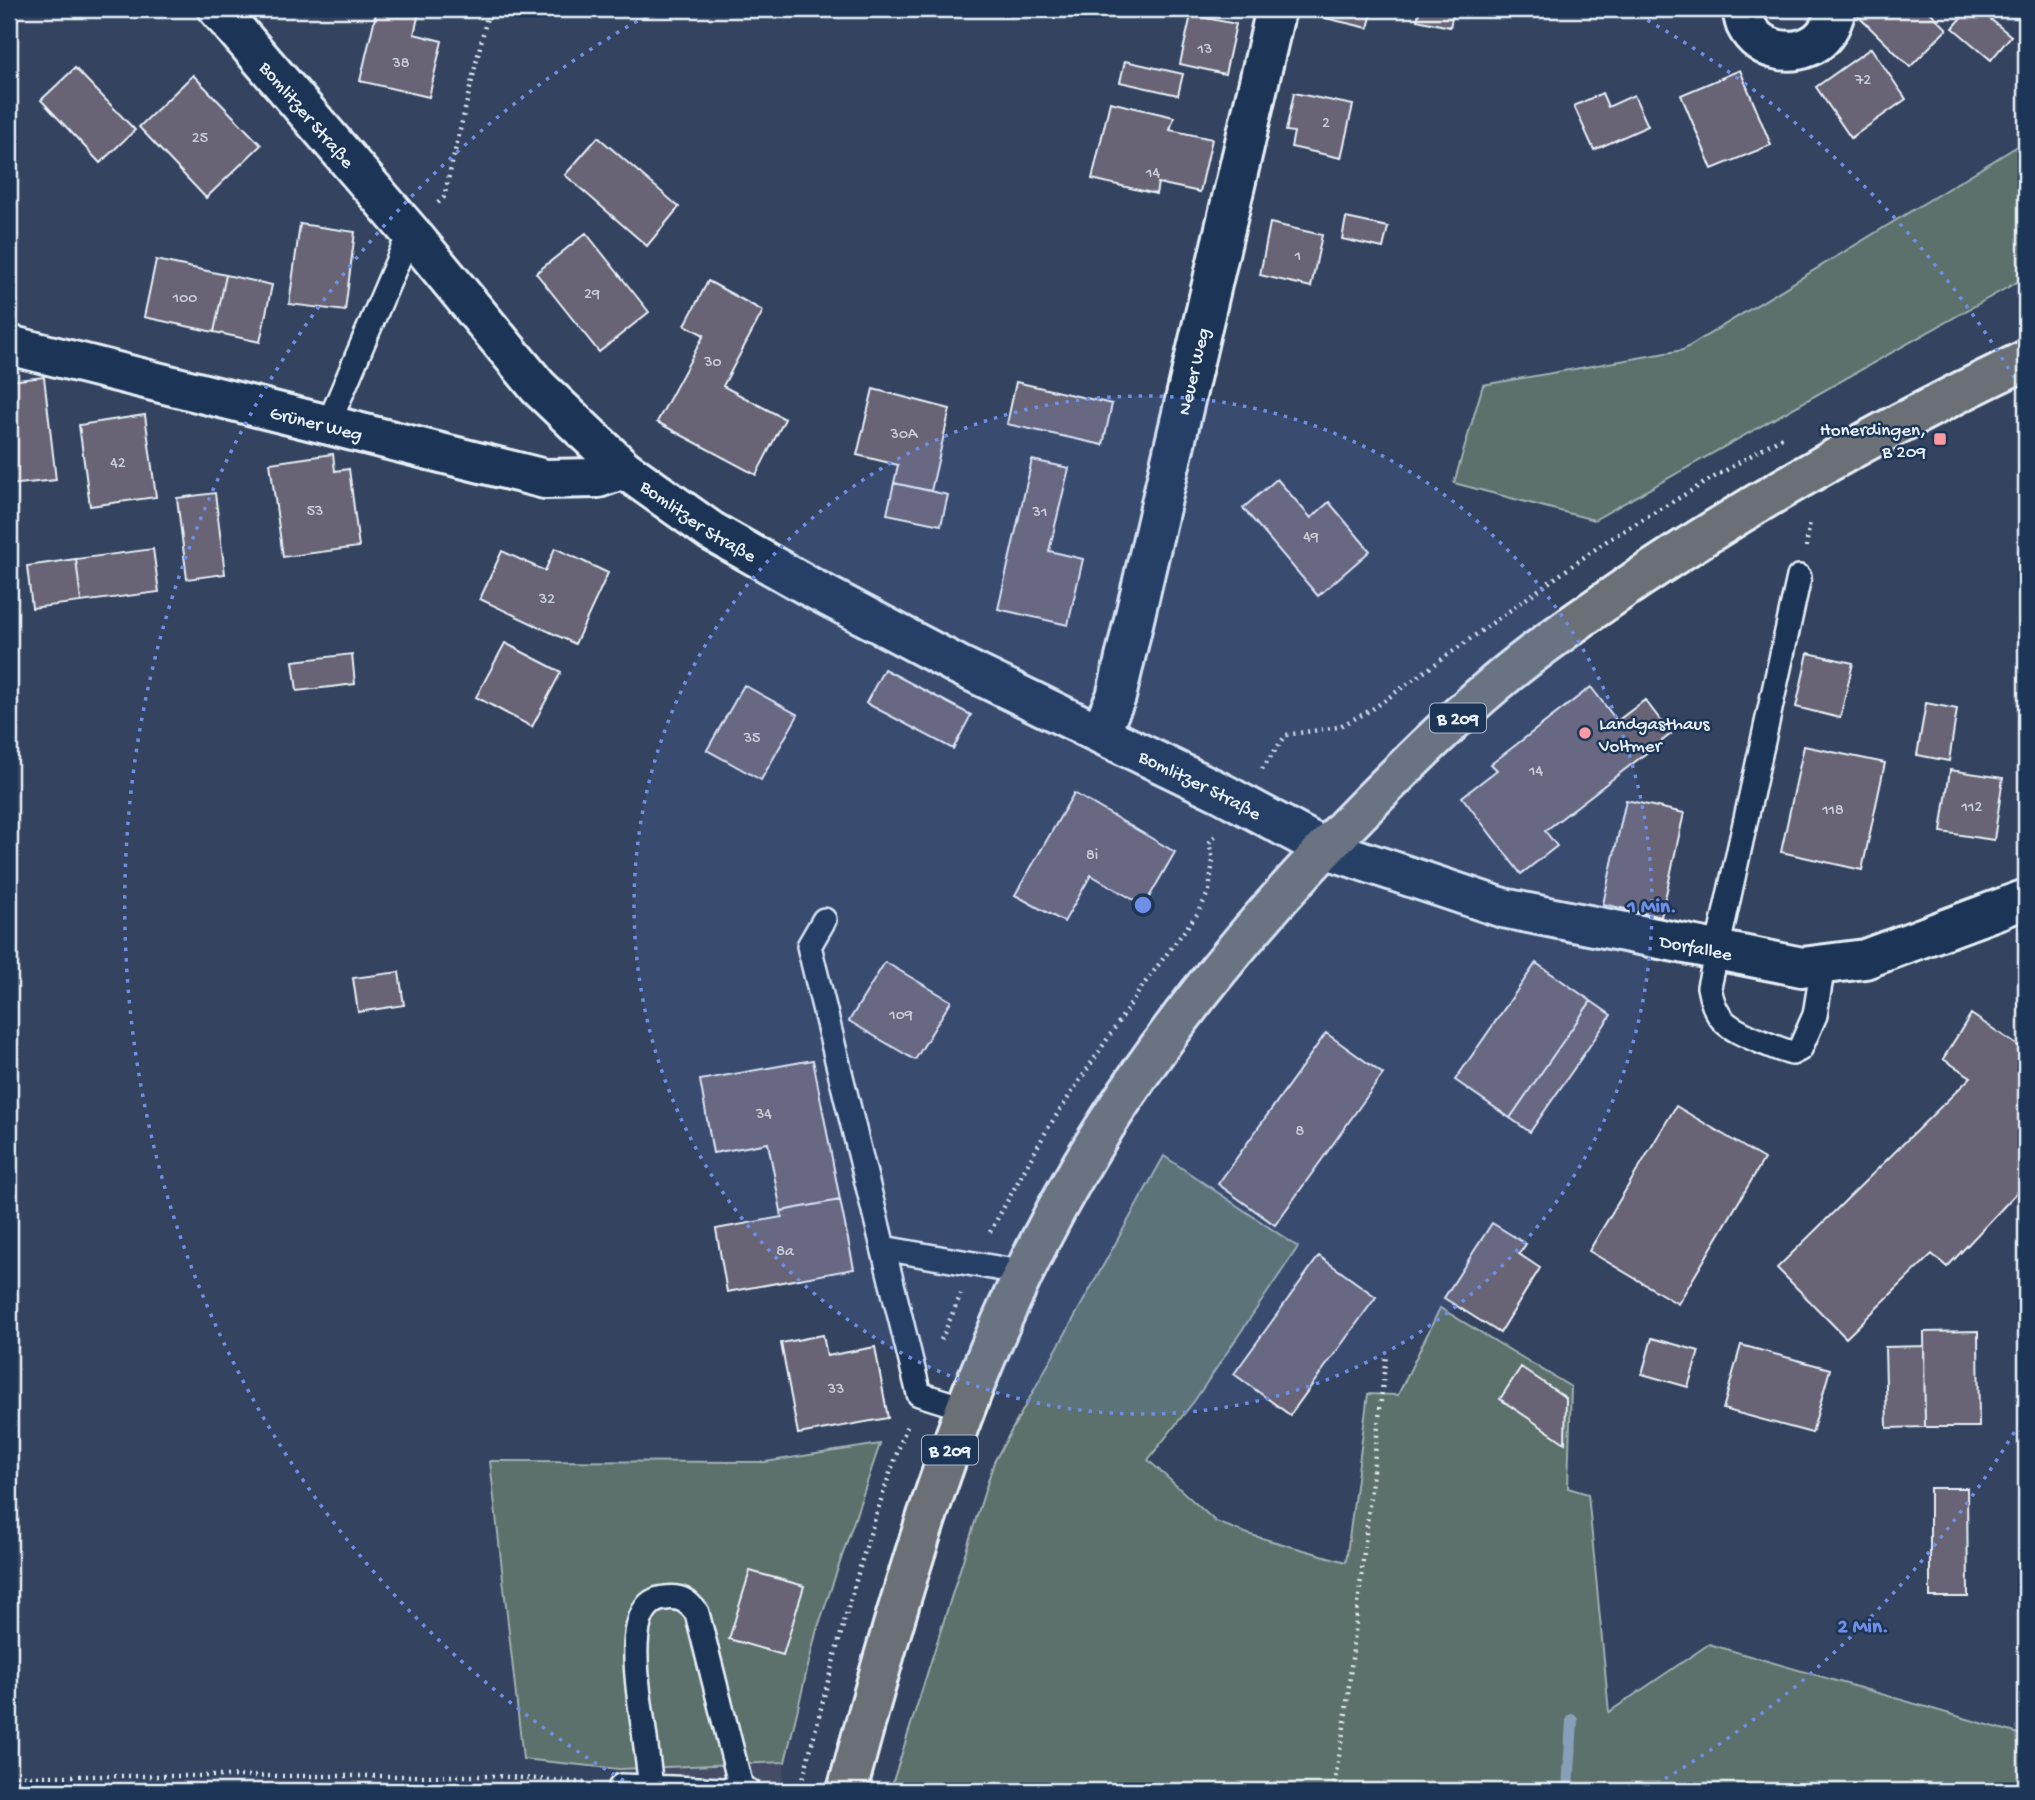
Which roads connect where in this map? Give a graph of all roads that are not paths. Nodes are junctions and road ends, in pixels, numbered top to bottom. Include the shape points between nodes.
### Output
1 (218, 9) edge
2 (1276, 9) edge
3 (1742, 9) edge
4 (1836, 9) edge
5 (410, 232) junction
6 (9, 345) edge
7 (2026, 360) edge
8 (328, 425) junction
9 (624, 469) junction
10 (1799, 577) road end
11 (1100, 732) junction
12 (1324, 848) junction
13 (2026, 899) edge
14 (824, 920) dead end
15 (1718, 950) junction
16 (1823, 965) junction
17 (883, 1248) junction
18 (1025, 1273) junction
19 (964, 1408) junction
20 (621, 1786) road end
21 (651, 1787) junction
22 (699, 1790) edge
23 (741, 1791) edge
24 (749, 1791) edge
25 (847, 1791) edge

1 - 5 street, Bomlitzer Straße
2 - 11 street, Neuer Weg via 1116,696
3 - 4 street via 1746,26 1759,42 1779,51 1800,51 1819,41 1832,24
5 - 8 lane
5 - 9 street, Bomlitzer Straße via 538,387
6 - 8 street, Grüner Weg
7 - 12 main road, B 209 via 1915,414 1788,485 1638,579 1499,680
8 - 9 street, Grüner Weg via 545,480 598,478
9 - 11 street, Bomlitzer Straße via 711,531 810,587 958,665
10 - 15 lane
11 - 12 street, Bomlitzer Straße
12 - 15 street, Dorfallee via 1503,908
12 - 18 main road, B 209 via 1233,951 1166,1037 1104,1129
13 - 16 street, Dorfallee via 1865,959
14 - 17 lane via 809,946
15 - 16 street, Dorfallee via 1802,967
15 - 16 lane via 1709,987 1722,1021 1791,1053 1800,1049 1815,1015
17 - 18 lane
17 - 19 lane via 919,1394
18 - 19 main road, B 209
19 - 25 main road, B 209 via 910,1567
20 - 21 lane
21 - 22 lane
21 - 23 lane via 635,1655 636,1626 649,1605 662,1598 677,1598 688,1601 697,1613
22 - 23 lane
23 - 24 lane

